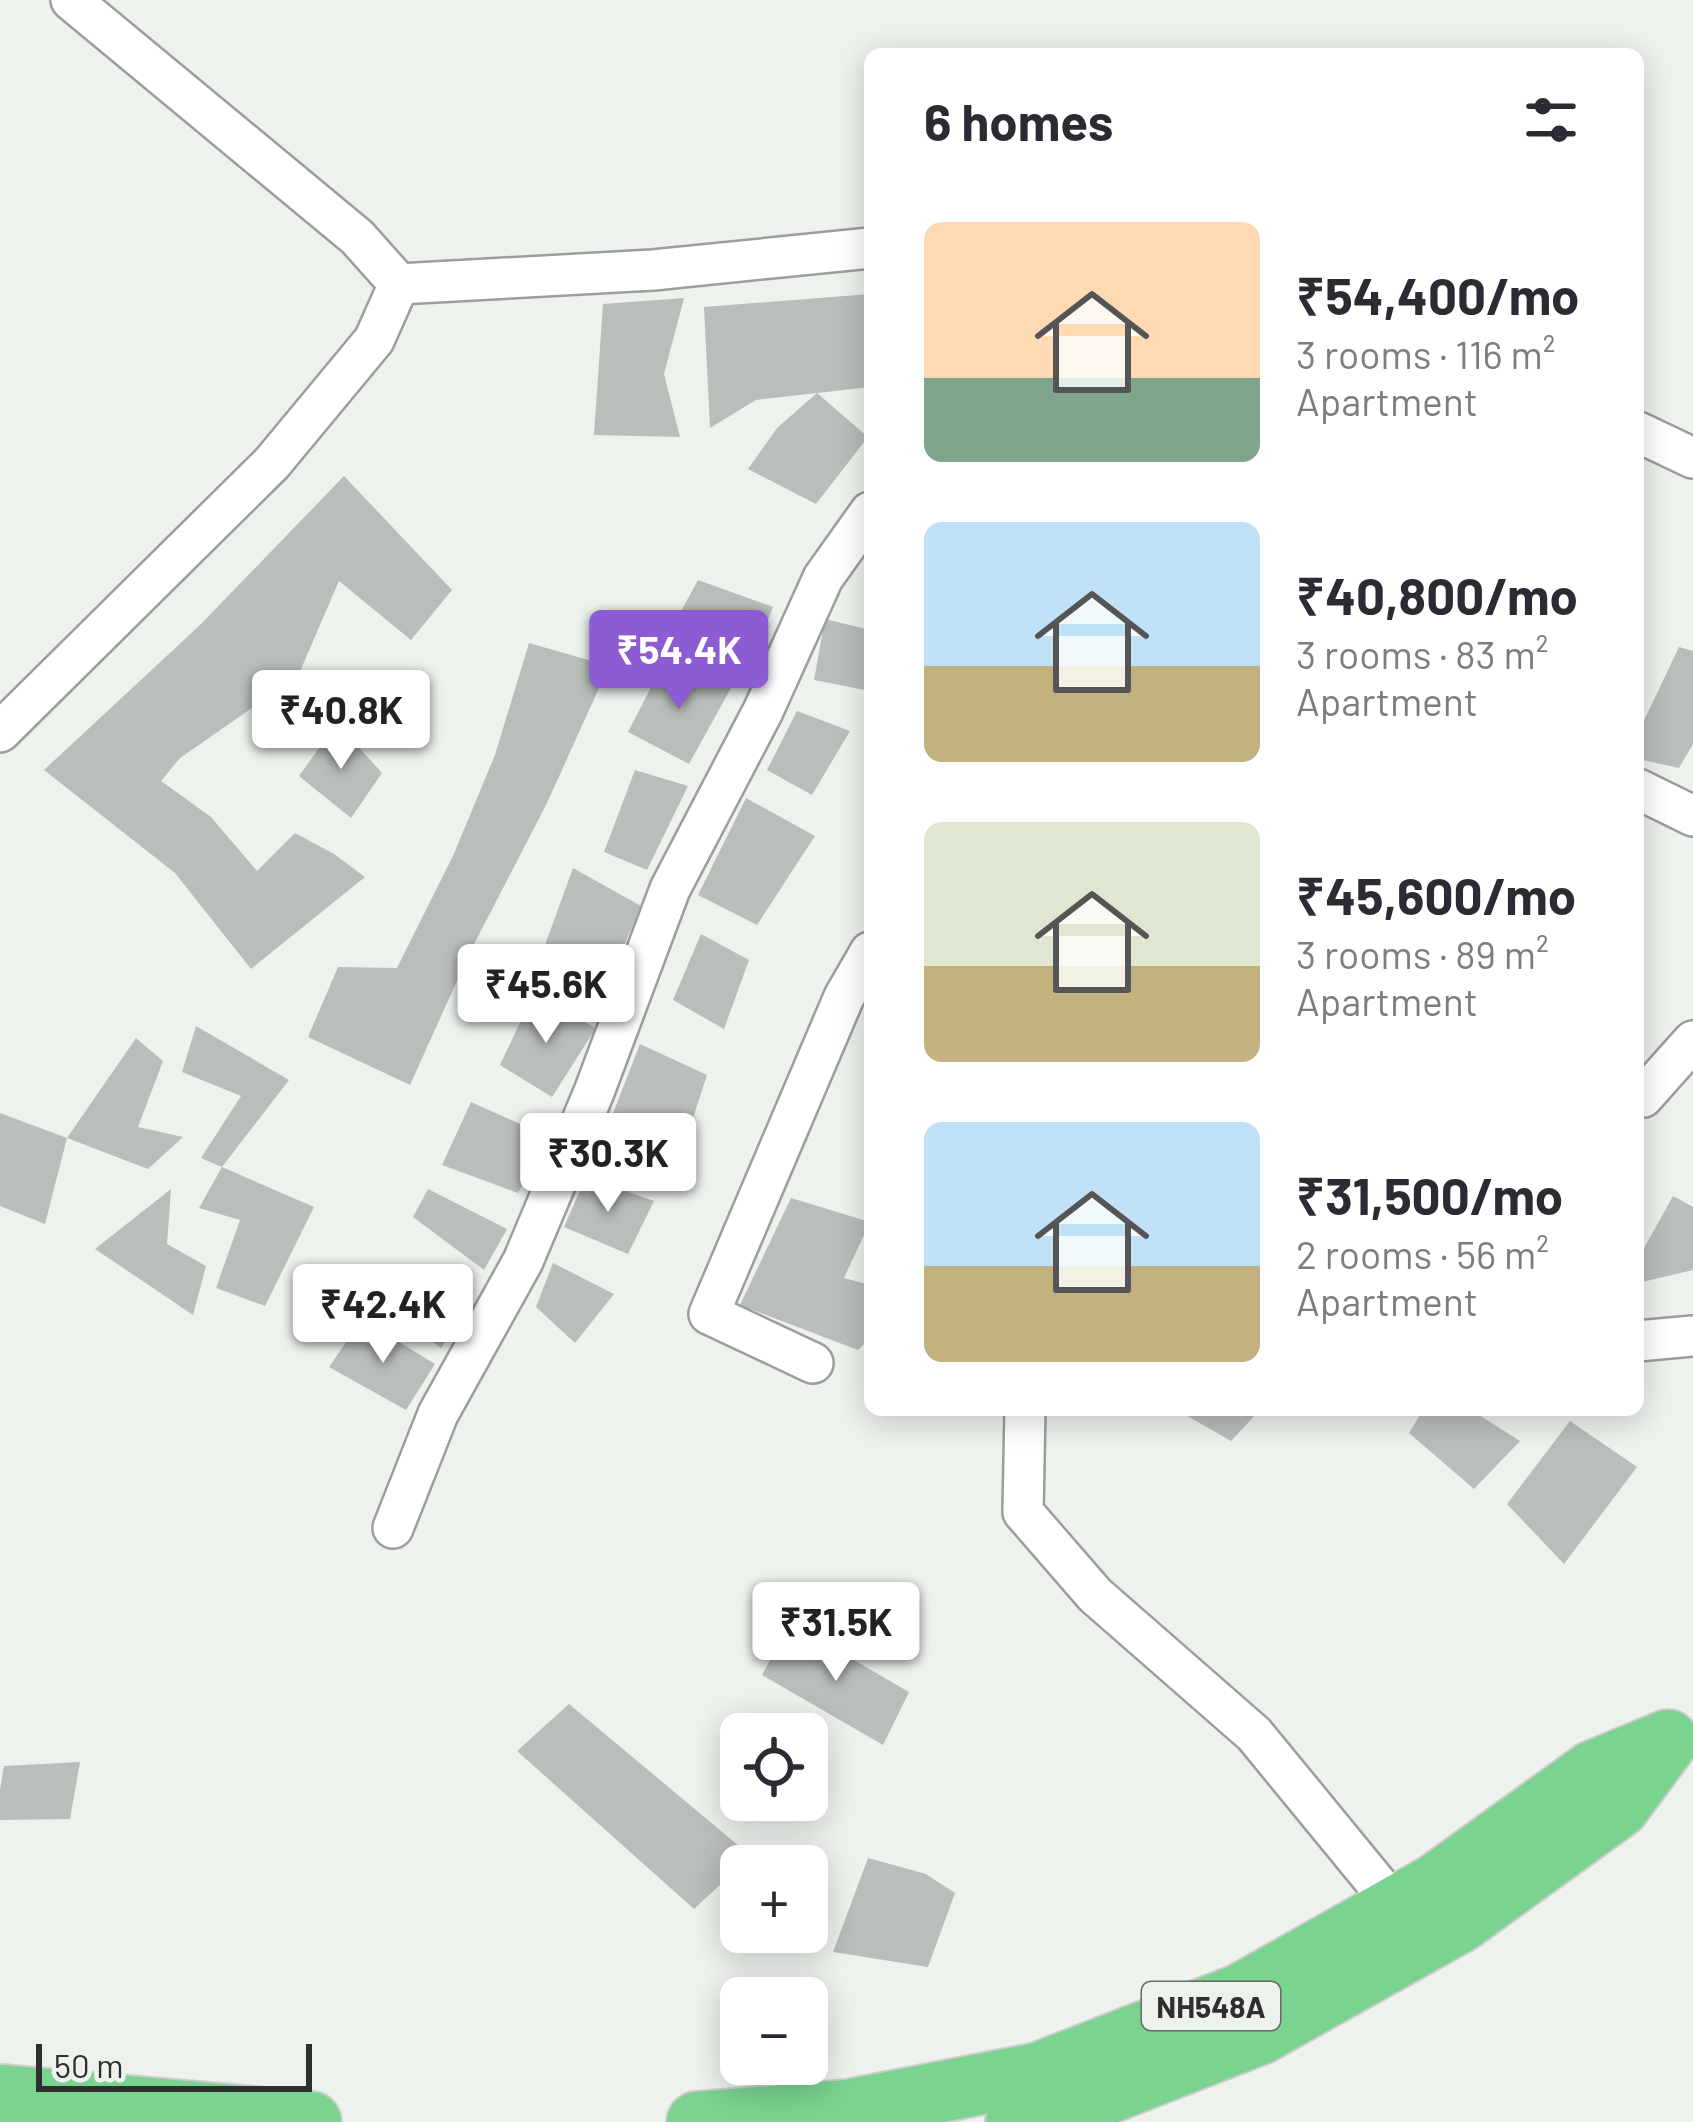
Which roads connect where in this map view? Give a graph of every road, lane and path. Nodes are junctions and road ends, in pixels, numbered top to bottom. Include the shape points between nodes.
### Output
1 (71, 0) edge
2 (864, 249) edge
3 (399, 284) junction
4 (1644, 435) edge
5 (1693, 458) edge
6 (864, 520) edge
7 (0, 732) edge
8 (1644, 792) edge
9 (1693, 816) edge
10 (864, 962) edge
11 (1693, 1041) edge
12 (1644, 1096) edge
13 (1693, 1336) edge
14 (1644, 1340) edge
15 (812, 1363) dead end
16 (1025, 1416) edge
17 (393, 1528) dead end
18 (1680, 1729) edge
19 (1396, 1907) junction
20 (12, 2105) edge
21 (311, 2122) edge
22 (697, 2122) edge
23 (1019, 2122) edge

1 - 3 street via 358,237
2 - 3 street
3 - 7 street via 374,340 272,463
4 - 5 street
6 - 17 street via 823,578 670,889 523,1261 438,1414
8 - 9 street
10 - 15 street via 709,1315
11 - 12 street
13 - 14 street
16 - 19 street via 1023,1512 1095,1595 1254,1734
18 - 19 highway, NH548A via 1593,1771
18 - 23 highway, NH548A via 1619,1807 1460,1922 1260,2034
19 - 22 highway, NH548A via 1241,1994 1038,2073 848,2110
20 - 21 highway

